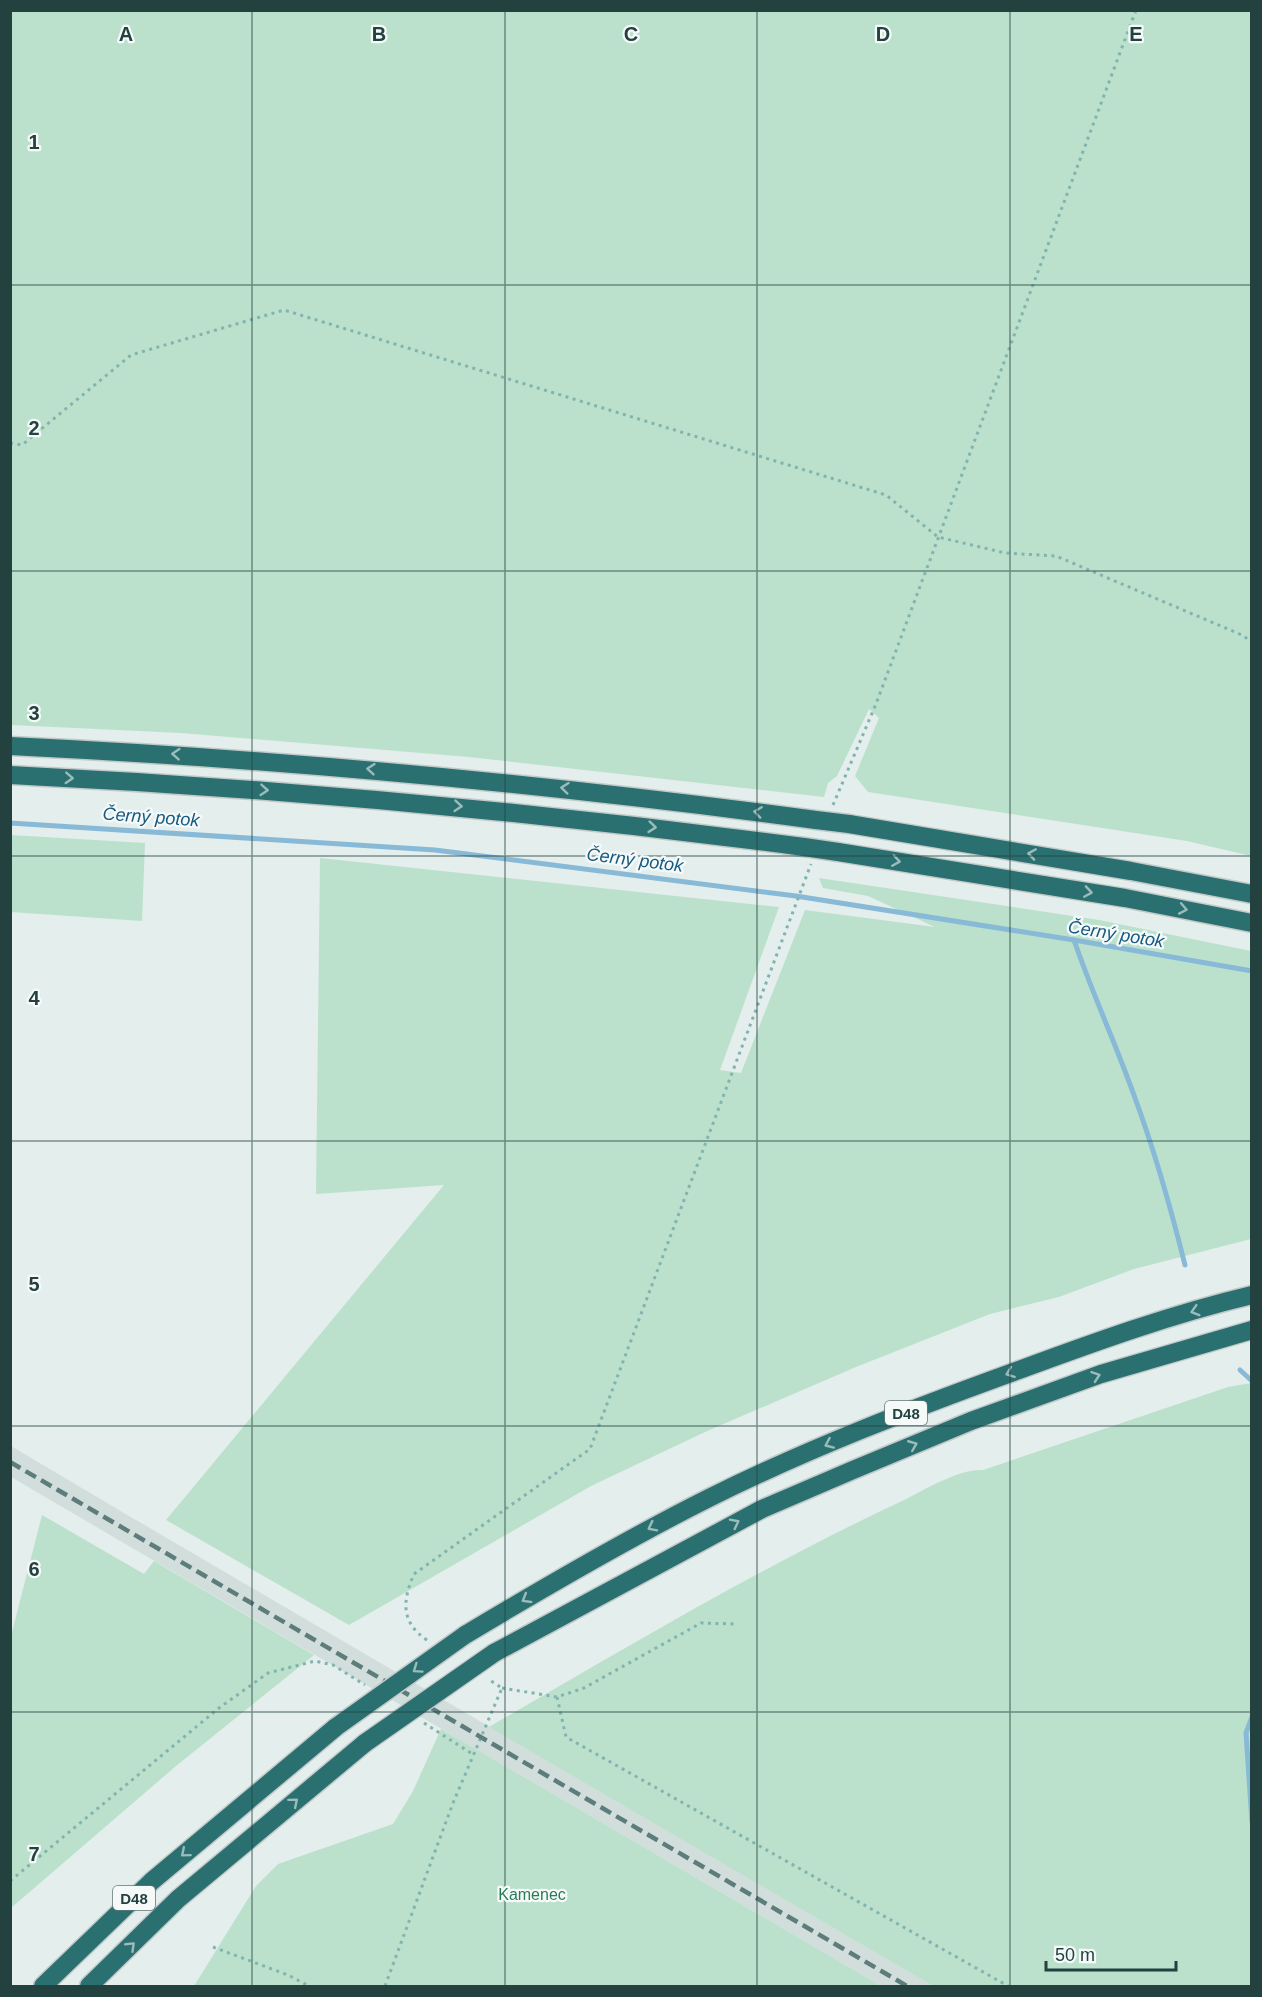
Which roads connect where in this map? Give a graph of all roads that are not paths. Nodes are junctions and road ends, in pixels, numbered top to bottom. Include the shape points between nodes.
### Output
1 (10, 746) edge
2 (10, 775) edge
3 (1251, 894) edge
4 (1251, 923) edge
5 (1251, 1295) edge
6 (1251, 1330) edge
7 (43, 1986) edge
8 (89, 1986) edge

3 -> 1 highway, bridge via 849,824 664,799 436,775 173,754
2 -> 4 highway, bridge via 148,781 410,802 649,827 838,852 1125,898
5 -> 7 highway, D48, bridge via 1092,1343 837,1440 711,1497 582,1564 465,1635 336,1727 152,1881
8 -> 6 highway, D48, bridge via 178,1899 365,1743 494,1653 762,1509 853,1470 971,1421 1101,1374

